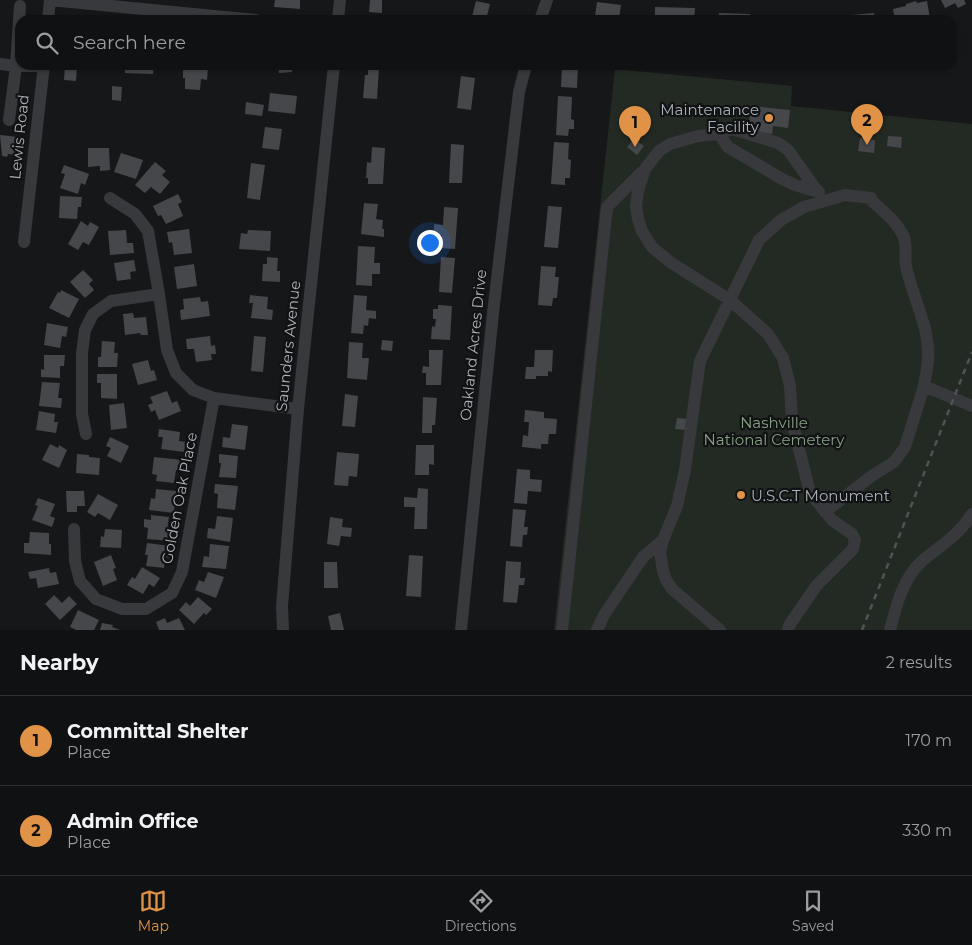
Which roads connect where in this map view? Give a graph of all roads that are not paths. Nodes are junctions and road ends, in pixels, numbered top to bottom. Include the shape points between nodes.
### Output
1 (50, 0) edge
2 (340, 0) edge
3 (547, 0) edge
4 (20, 6) dead end
5 (19, 15) edge
6 (48, 15) edge
7 (204, 15) edge
8 (338, 15) edge
9 (542, 15) edge
10 (0, 64) edge
11 (15, 66) edge
12 (15, 70) edge
13 (43, 70) edge
14 (333, 70) edge
15 (525, 70) edge
16 (9, 120) dead end
17 (718, 134) junction
18 (645, 169) junction
19 (818, 192) junction
20 (110, 198) dead end
21 (832, 198) junction
22 (24, 242) dead end
23 (159, 294) junction
24 (730, 300) junction
25 (924, 386) junction
26 (214, 398) junction
27 (972, 406) edge
28 (298, 408) junction
29 (86, 434) dead end
30 (825, 512) junction
31 (972, 514) edge
32 (74, 529) dead end
33 (663, 540) junction
34 (283, 630) edge
35 (461, 630) edge
36 (562, 630) edge
37 (597, 630) edge
38 (720, 630) edge
39 (788, 630) edge
40 (890, 630) edge

1 - 6 street
1 - 7 street
2 - 8 street
3 - 9 street
4 - 5 street
10 - 11 street
12 - 16 street
13 - 22 street, Lewis Road
14 - 28 street, Saunders Avenue
15 - 35 street, Oakland Acres Drive via 519,92 493,307
17 - 18 street via 670,144 659,151
17 - 19 street via 728,147 782,179
17 - 19 street via 732,129 778,143 788,150
18 - 24 street via 636,206 642,231 652,247
18 - 36 street via 607,207
19 - 21 street
20 - 23 street via 136,214 148,231
21 - 24 street via 804,207 765,233
21 - 25 street via 845,195 871,198 903,235 908,277 927,335
23 - 26 street via 167,350 176,373 193,390
23 - 29 street via 111,301 93,314 85,330 82,354 82,414
24 - 30 street via 768,334 783,358 790,386 792,421 810,493
24 - 33 street via 700,361 685,470 677,506
25 - 27 street
25 - 30 street via 905,447 894,462
26 - 28 street
26 - 32 street, Golden Oak Place via 182,572 172,593 146,609 122,609 96,600 80,581 75,560
28 - 34 street, Saunders Avenue via 282,606
30 - 39 street via 852,534 855,544 817,585
31 - 40 street via 955,536 914,570 900,596
33 - 37 street via 643,557
33 - 38 street via 660,552 666,580

